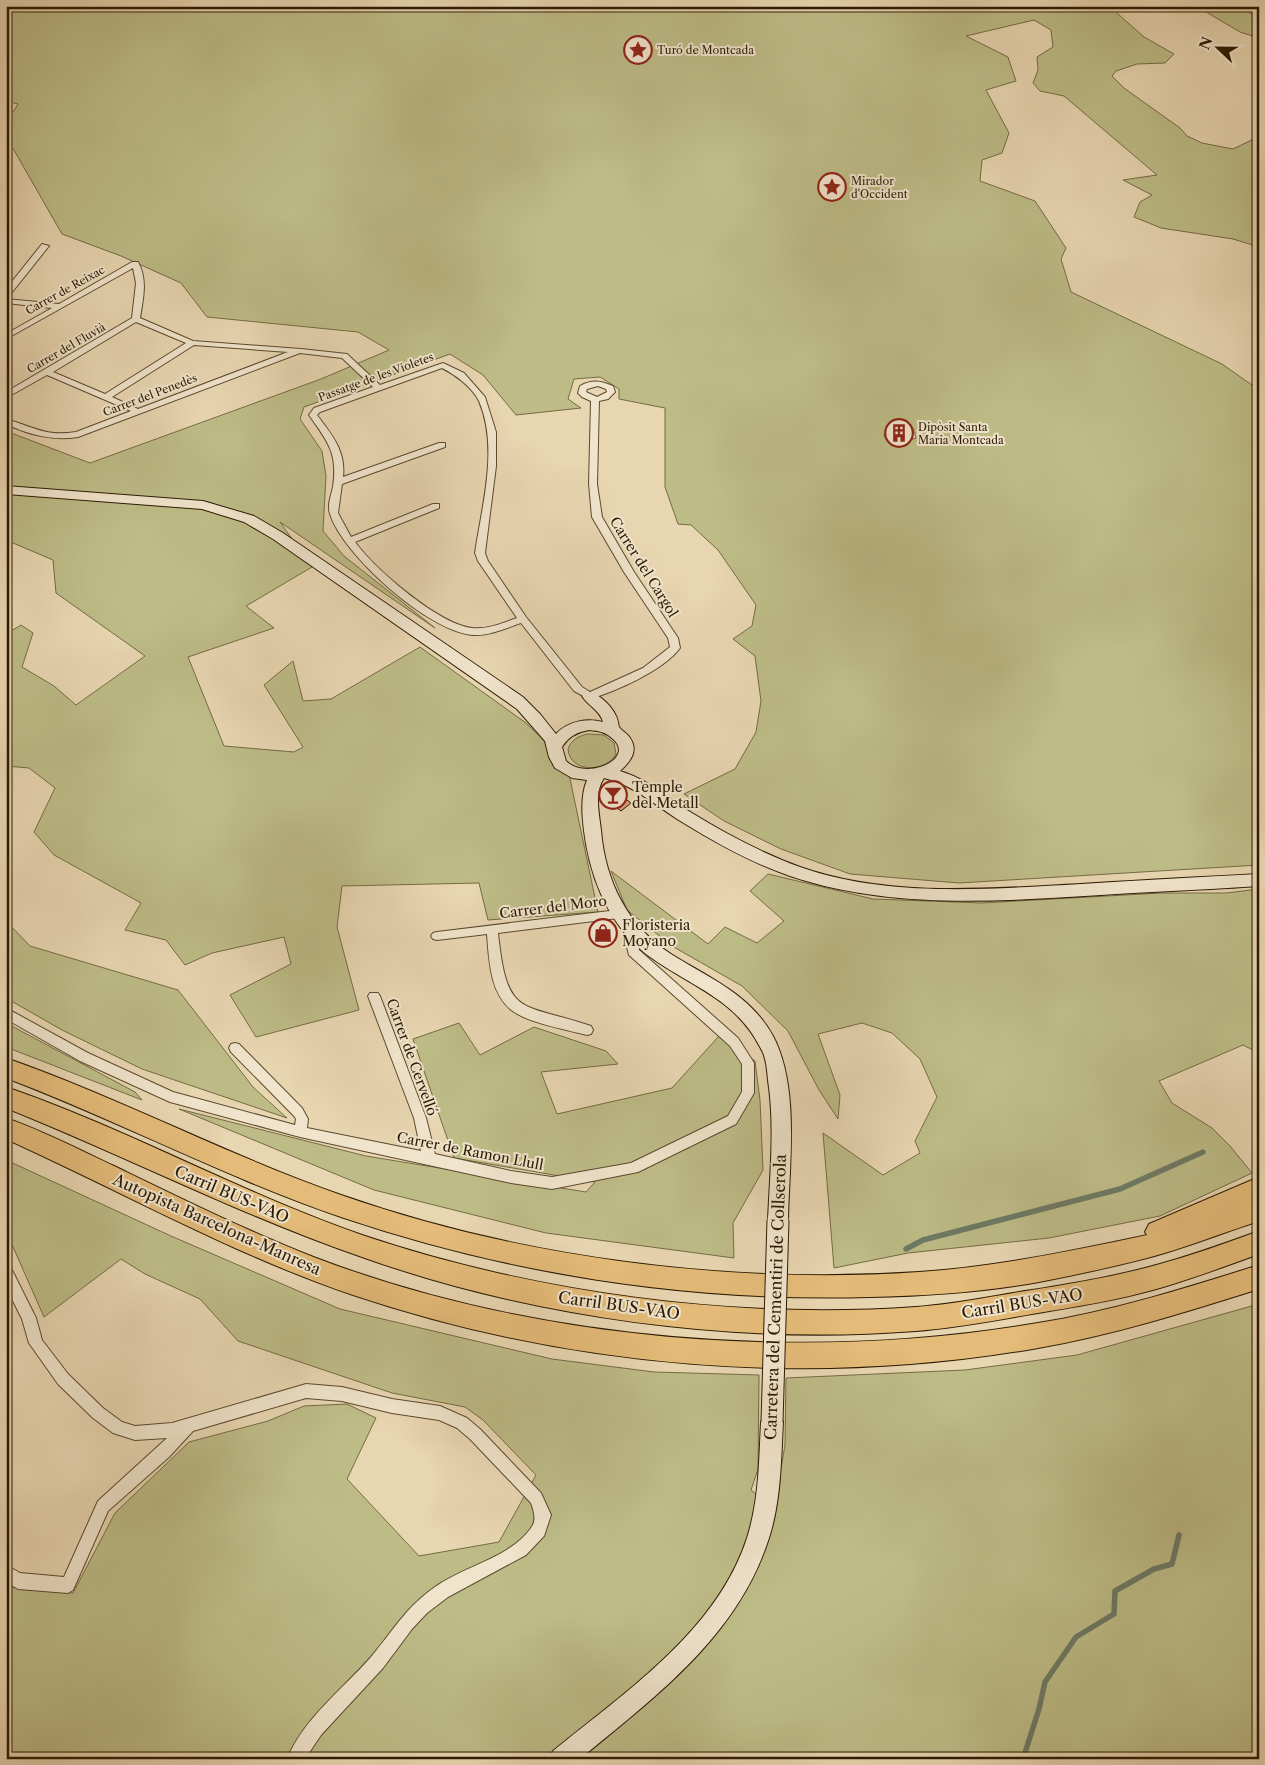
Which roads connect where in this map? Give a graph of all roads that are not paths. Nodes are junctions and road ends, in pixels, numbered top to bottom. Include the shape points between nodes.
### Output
1 (1249, 6) edge
2 (1259, 11) edge
3 (45, 246) dead end
4 (6, 294) edge
5 (6, 301) edge
6 (59, 306) junction
7 (136, 319) junction
8 (6, 337) edge
9 (192, 343) junction
10 (301, 351) junction
11 (47, 372) junction
12 (378, 387) junction
13 (6, 396) edge
14 (106, 397) junction
15 (595, 399) dead end
16 (139, 412) junction
17 (6, 421) edge
18 (442, 445) dead end
19 (338, 482) junction
20 (6, 490) edge
21 (436, 506) dead end
22 (349, 541) junction
23 (523, 619) junction
24 (591, 700) junction
25 (540, 721) junction
26 (586, 726) junction
27 (570, 730) junction
28 (614, 730) junction
29 (555, 747) junction
30 (626, 755) junction
31 (576, 774) junction
32 (602, 774) junction
33 (648, 789) junction
34 (592, 831) junction
35 (1259, 880) edge
36 (618, 914) junction
37 (492, 930) junction
38 (636, 935) junction
39 (437, 936) dead end
40 (374, 996) dead end
41 (6, 1013) edge
42 (587, 1030) dead end
43 (235, 1048) dead end
44 (6, 1068) edge
45 (6, 1097) edge
46 (6, 1128) edge
47 (300, 1132) junction
48 (429, 1158) junction
49 (1259, 1188) edge
50 (1259, 1210) edge
51 (1259, 1242) edge
52 (1104, 1257) junction
53 (6, 1272) edge
54 (1259, 1277) edge
55 (772, 1422) joint
56 (188, 1426) junction
57 (6, 1573) edge
58 (295, 1759) edge
59 (561, 1759) edge

1 - 2 highway
3 - 4 street
5 - 6 street
6 - 7 street, Carrer de Reixac via 135,264 140,278
6 - 8 street, Carrer de Reixac
7 - 9 street
7 - 11 street, Carrer del Fluvià
9 - 10 street
9 - 14 street
10 - 12 street via 344,356
10 - 16 street, Carrer del Penedès
11 - 13 street, Carrer del Fluvià
11 - 14 street
12 - 19 street, Passatge de les Violetes via 317,410 313,415 336,448 341,466
12 - 23 street, Passatge de les Violetes via 444,365 461,375 482,400 492,432 492,466 480,553
14 - 16 street
15 - 24 street, Carrer del Cargol via 593,484 597,518 628,572 673,638 675,648 668,657
16 - 17 street, Carrer del Penedès via 64,437 34,433
18 - 19 street
19 - 22 street via 333,512
20 - 25 main road via 203,505 249,519 518,700
21 - 22 street
22 - 23 street via 382,578 453,627 470,632
23 - 24 street via 578,689
24 - 26 main road via 592,714
24 - 28 main road via 606,710
25 - 27 main road
25 - 29 main road
26 - 27 main road
26 - 28 main road
27 - 29 main road via 560,737
28 - 30 main road via 623,739
29 - 31 main road via 556,759
30 - 32 main road via 619,766
30 - 33 main road
31 - 32 main road
31 - 34 main road via 581,780
32 - 33 main road via 627,778
32 - 34 main road via 593,781 590,792
33 - 35 main road via 681,814 747,851 809,876 863,888 968,896
34 - 36 main road, Carretera del Cementiri de Collserola via 601,874
36 - 37 street, Carrer del Moro
36 - 38 main road, Carretera del Cementiri de Collserola
37 - 39 street, Carrer del Moro
37 - 42 street, Carrer del Moro via 496,967 505,996 518,1010
38 - 48 street, Carrer de Ramon Llull via 632,943 633,952 734,1042 748,1063 748,1094 732,1120 633,1168 552,1183
38 - 55 main road, Carretera del Cementiri de Collserola, bridge via 654,951 728,997 748,1017 772,1052 780,1114
40 - 48 street, Carrer de Cervelló via 420,1118
41 - 47 street, Carrer de Ramon Llull via 84,1057 170,1097
43 - 47 street via 298,1112 302,1119
44 - 52 highway via 340,1205 452,1240 571,1265 695,1281 861,1287 986,1277
45 - 51 highway, Carril BUS-VAO via 285,1217 400,1259 530,1292 653,1312 748,1319 905,1320 1074,1296 1160,1276
46 - 54 highway, Autopista Barcelona-Manresa via 243,1239 353,1283 510,1326 650,1347 810,1355 940,1349 1104,1323
47 - 48 street, Carrer de Ramon Llull
49 - 52 highway
50 - 52 highway via 1206,1229
53 - 56 street via 29,1318 36,1343 63,1379 98,1413 118,1428 135,1433
55 - 59 street, Carretera del Cementiri de Collserola via 769,1481 758,1538 743,1577 726,1606 672,1667
56 - 57 street via 103,1506 68,1585 18,1581
56 - 58 street via 306,1391 342,1394 440,1413 462,1423 475,1434 536,1498 542,1515 539,1531 521,1550 442,1591 421,1607 377,1662 315,1729

